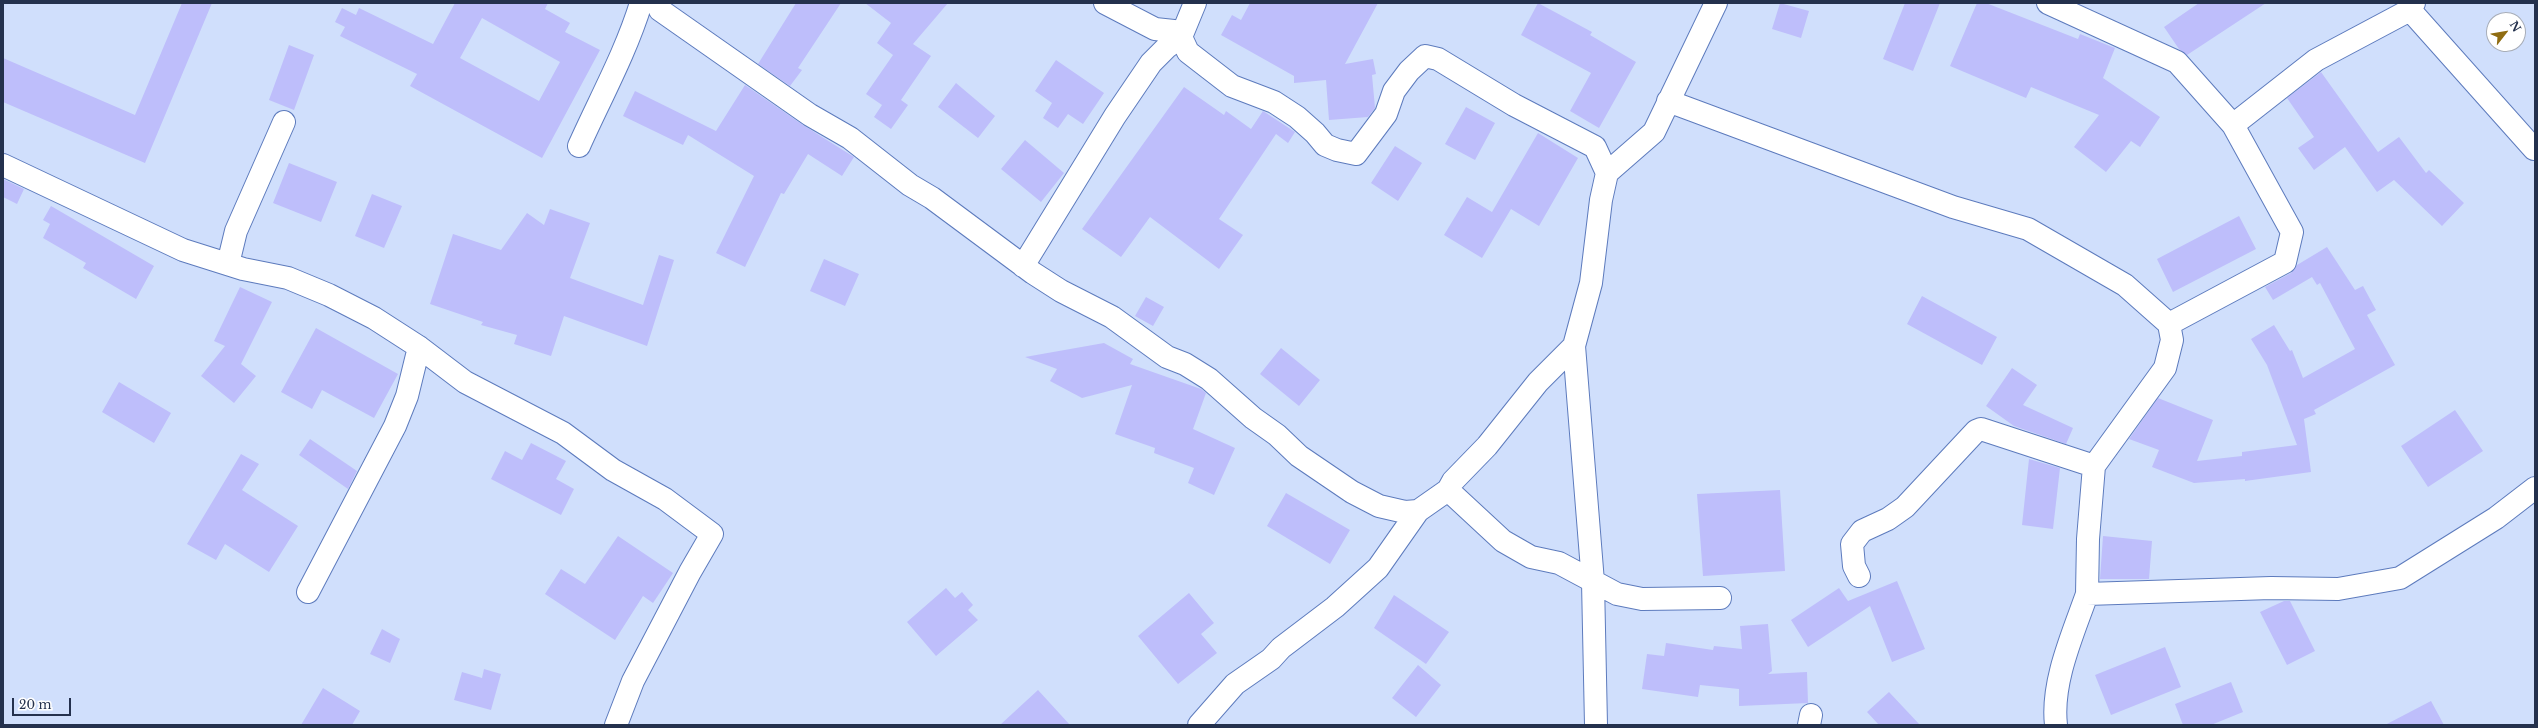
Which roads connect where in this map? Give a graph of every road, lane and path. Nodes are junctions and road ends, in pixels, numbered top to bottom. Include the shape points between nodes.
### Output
1 (1105, 3) edge
2 (1195, 3) edge
3 (1716, 3) edge
4 (2048, 3) edge
5 (653, 5) edge
6 (2412, 6) edge
7 (1182, 34) junction
8 (1668, 101) junction
9 (284, 122) dead end
10 (2233, 126) junction
11 (579, 146) dead end
12 (2534, 149) dead end
13 (3, 165) edge
14 (1607, 173) junction
15 (228, 264) junction
16 (1023, 266) junction
17 (2169, 324) junction
18 (419, 346) junction
19 (1574, 346) junction
20 (2094, 466) junction
21 (2535, 488) edge
22 (1448, 490) junction
23 (1418, 511) junction
24 (1859, 576) dead end
25 (1593, 582) junction
26 (308, 592) dead end
27 (2087, 594) junction
28 (1720, 598) dead end
29 (616, 725) edge
30 (1199, 725) edge
31 (1596, 725) edge
32 (2056, 725) edge

1 - 7 street via 1155,29
2 - 7 street
3 - 8 street
4 - 10 street via 2177,62
5 - 11 street via 618,64
5 - 16 street via 804,111 850,138 910,185 932,198
6 - 10 street via 2316,60
6 - 12 street
7 - 14 street via 1188,52 1232,86 1274,102 1297,117 1325,145 1337,150 1356,154 1386,114 1394,91 1409,71 1425,56 1438,60 1595,147
7 - 16 street via 1152,63 1115,116
8 - 14 street via 1654,132
8 - 17 street via 1953,207 2028,229 2125,285
9 - 15 street via 236,231
10 - 17 street via 2292,232 2286,262
13 - 15 street via 183,250
14 - 19 street via 1601,200 1591,283
15 - 18 street via 288,278 329,295 374,318
16 - 23 street via 1061,291 1112,317 1168,357 1209,379 1299,456 1352,492 1379,506 1405,512
17 - 20 street via 2172,340 2165,368
18 - 26 street via 407,396 395,426
18 - 29 street via 465,382 563,433 613,470 665,498 712,534 633,681
19 - 22 street via 1538,382
19 - 25 street
20 - 24 street via 1981,429 1976,431 1904,507 1888,519 1862,531 1852,544 1854,566
20 - 27 street via 2088,539
21 - 27 street via 2496,518 2400,578 2338,589 2271,588
22 - 23 street
22 - 25 street via 1504,541 1531,557 1559,563
23 - 30 street via 1378,568 1335,607 1236,684
25 - 28 street via 1617,594 1642,599
25 - 31 street
27 - 32 street via 2062,669 2057,696

